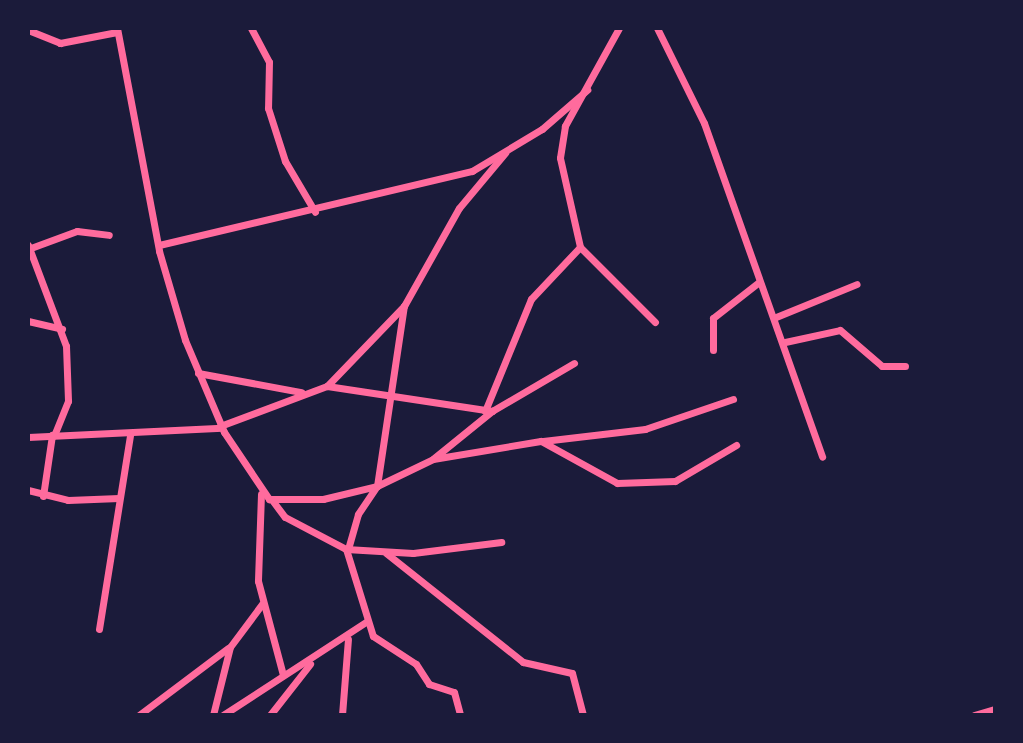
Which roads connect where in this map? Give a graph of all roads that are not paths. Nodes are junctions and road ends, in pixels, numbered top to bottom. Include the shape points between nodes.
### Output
1 (251, 28) edge
2 (619, 28) edge
3 (657, 28) edge
4 (28, 30) edge
5 (117, 30) edge
6 (587, 90) junction
7 (506, 151) junction
8 (315, 212) junction
9 (109, 235) dead end
10 (159, 245) junction
11 (28, 247) edge
12 (580, 247) junction
13 (759, 282) junction
14 (857, 284) dead end
15 (404, 306) junction
16 (776, 317) junction
17 (28, 321) edge
18 (655, 322) dead end
19 (62, 329) junction
20 (785, 342) junction
21 (713, 350) dead end
22 (574, 363) dead end
23 (905, 366) dead end
24 (198, 373) junction
25 (327, 386) junction
26 (304, 392) junction
27 (394, 395) junction
28 (733, 399) dead end
29 (488, 411) junction
30 (221, 427) junction
31 (53, 435) junction
32 (130, 435) junction
33 (28, 437) edge
34 (541, 441) junction
35 (736, 445) dead end
36 (822, 457) dead end
37 (433, 459) junction
38 (377, 486) junction
39 (28, 490) edge
40 (261, 492) junction
41 (43, 496) junction
42 (119, 498) junction
43 (272, 500) junction
44 (501, 542) dead end
45 (347, 549) junction
46 (386, 553) junction
47 (262, 604) junction
48 (367, 621) junction
49 (99, 629) dead end
50 (348, 639) junction
51 (230, 647) junction
52 (310, 664) junction
53 (283, 675) junction
54 (995, 709) edge
55 (139, 715) edge
56 (213, 715) edge
57 (223, 715) edge
58 (270, 715) edge
59 (342, 715) edge
60 (460, 715) edge
61 (583, 715) edge
62 (974, 715) edge

1 - 8 street via 269,62 268,108 285,161
2 - 6 street
3 - 13 street via 704,123
4 - 5 street via 60,43
5 - 10 street
6 - 7 street
6 - 12 street via 565,126 560,158
7 - 8 street via 472,171
7 - 15 street via 459,208
8 - 10 street
9 - 11 street via 77,231
10 - 24 street
11 - 19 street
12 - 18 street
12 - 29 street via 531,299
13 - 16 street
13 - 21 street via 713,318
14 - 16 street
15 - 25 street
15 - 27 street
16 - 20 street
17 - 19 street
19 - 31 street via 68,401
20 - 23 street via 840,330 882,366
20 - 36 street
22 - 29 street
24 - 26 street
24 - 30 street
25 - 26 street
25 - 27 street
26 - 30 street
27 - 29 street
27 - 38 street
28 - 34 street via 645,429
29 - 37 street
30 - 32 street
30 - 40 street
31 - 32 street
31 - 33 street
31 - 41 street
32 - 42 street
34 - 35 street via 630,485 686,478
34 - 37 street
37 - 38 street
38 - 43 street via 300,503
38 - 45 street via 358,514
39 - 41 street
40 - 43 street
40 - 47 street
41 - 42 street
42 - 49 street
43 - 45 street via 285,517
44 - 46 street
45 - 46 street
45 - 48 street
46 - 61 street via 523,662 572,673
47 - 51 street
47 - 53 street
48 - 50 street
48 - 60 street via 380,645 416,664 429,684 459,697
50 - 52 street
50 - 59 street
51 - 55 street
51 - 56 street
52 - 53 street
52 - 58 street
53 - 57 street
54 - 62 street

